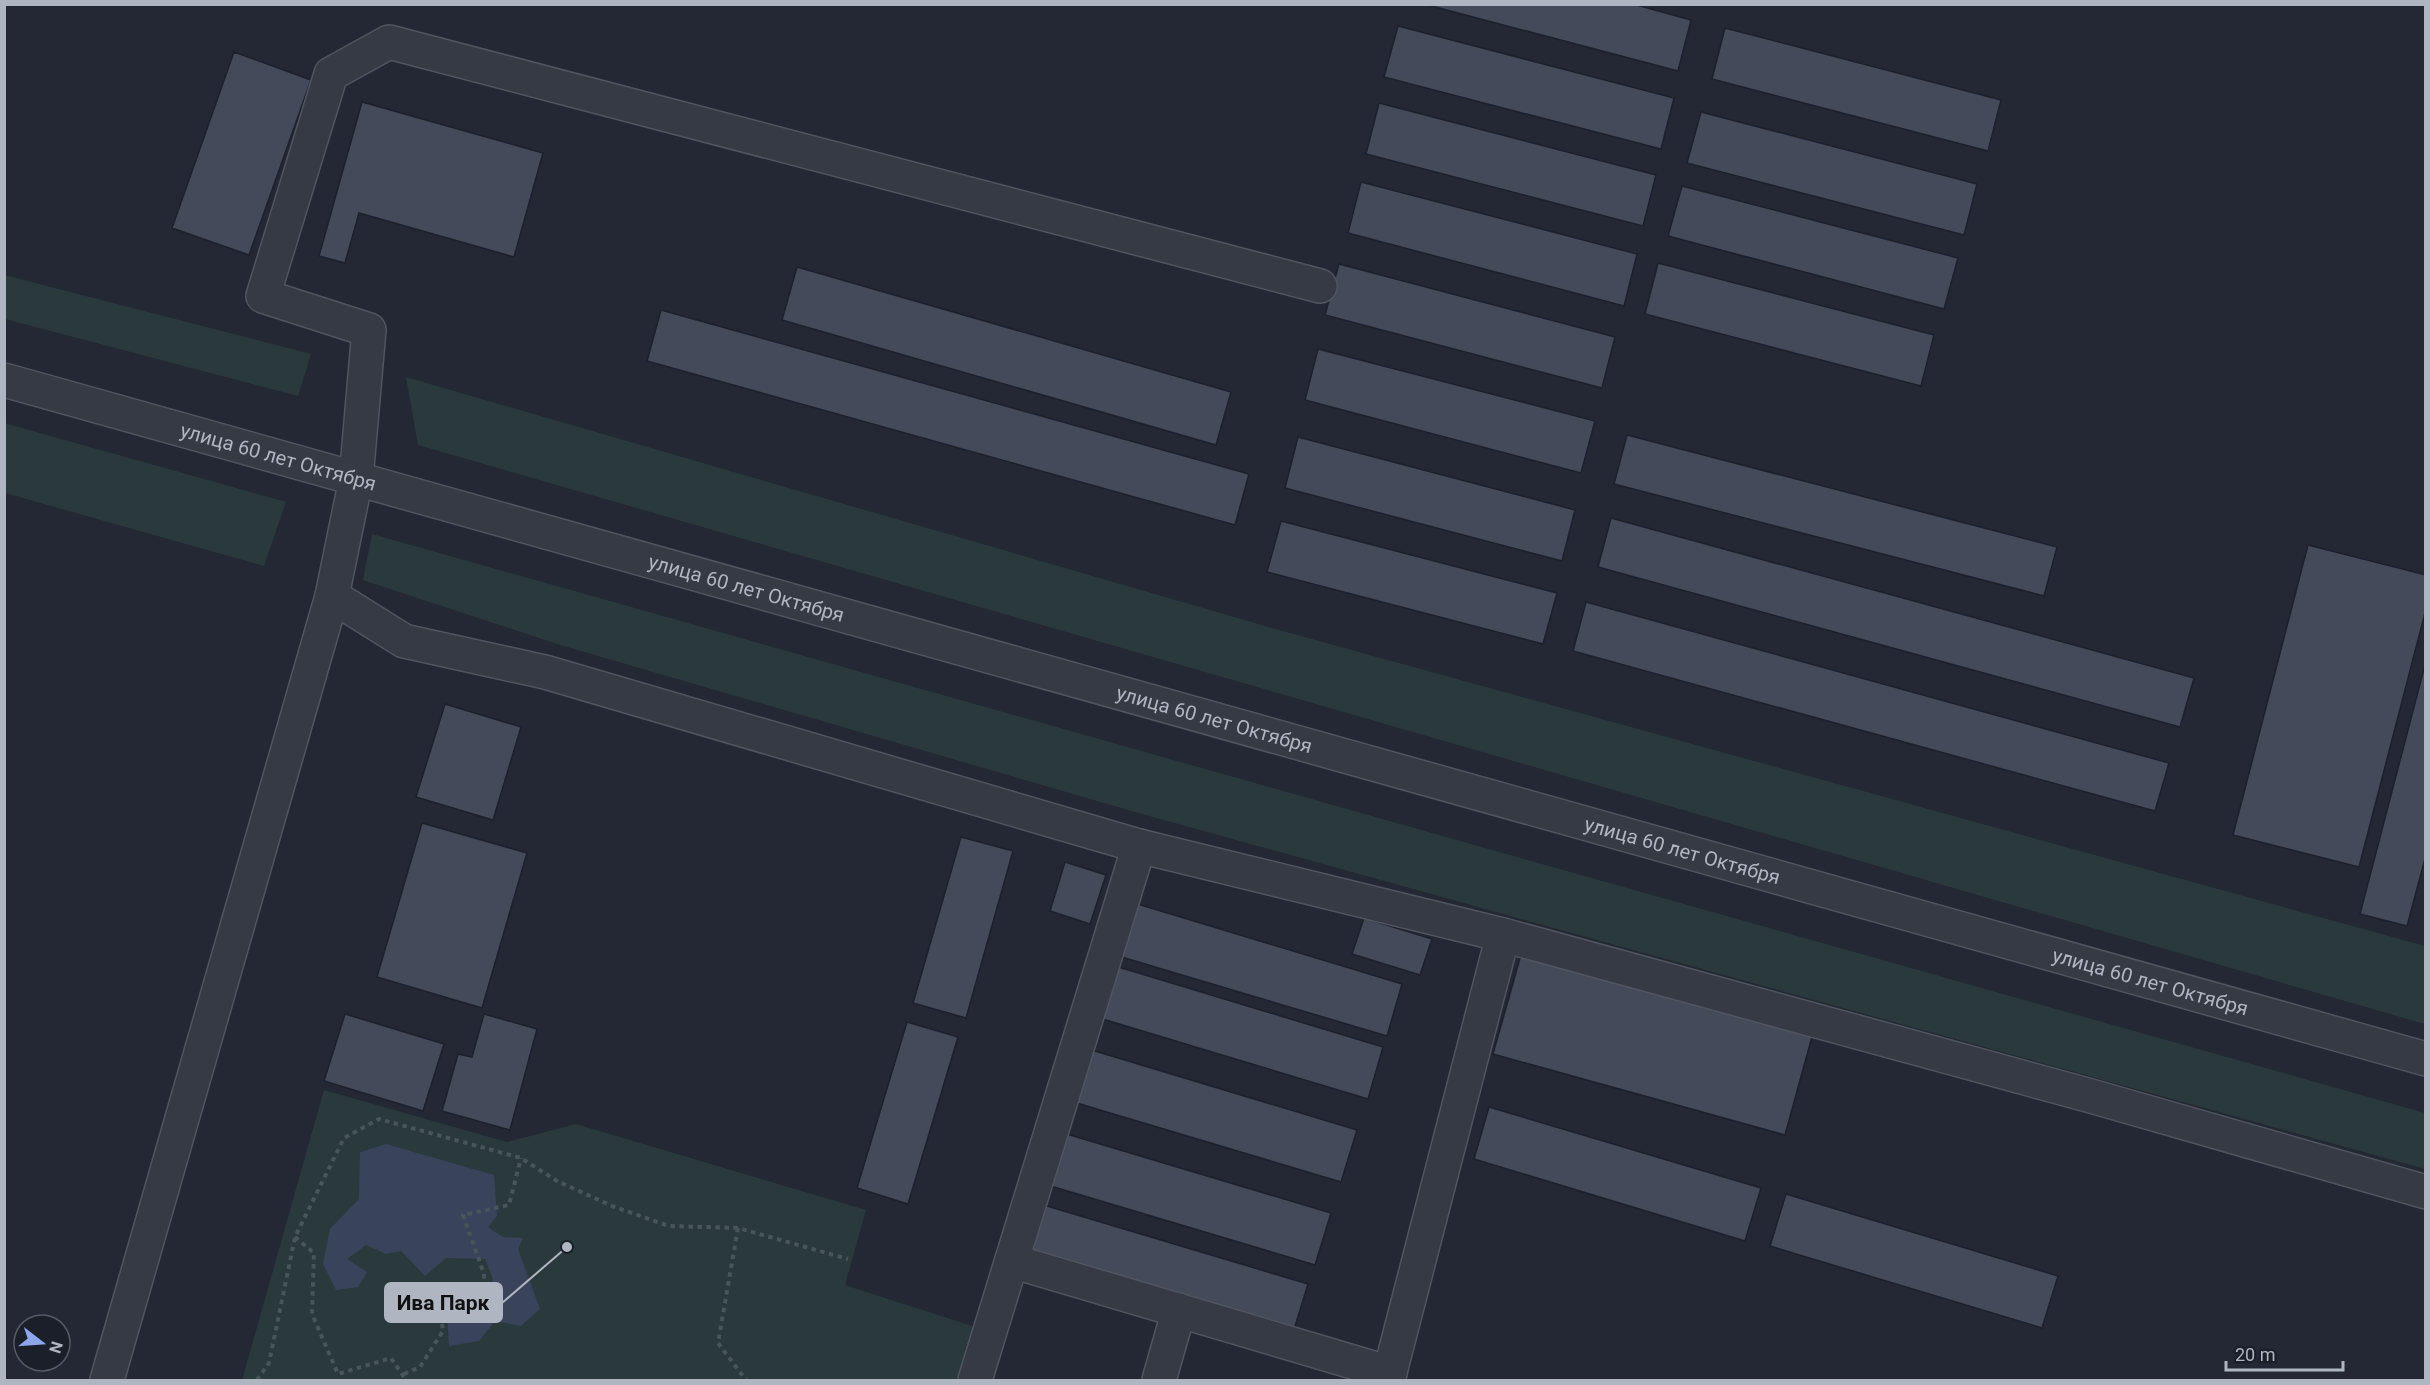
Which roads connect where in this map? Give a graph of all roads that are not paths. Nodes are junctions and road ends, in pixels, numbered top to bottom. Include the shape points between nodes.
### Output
1 (1320, 286) dead end
2 (4, 380) edge
3 (356, 479) junction
4 (332, 596) junction
5 (1139, 846) junction
6 (1503, 936) junction
7 (2426, 1059) edge
8 (2426, 1192) edge
9 (1012, 1261) junction
10 (1179, 1310) junction
11 (1389, 1377) edge
12 (107, 1380) edge
13 (975, 1380) edge
14 (1159, 1380) edge

1 - 3 street via 389,42 331,74 263,296 369,330
2 - 3 street, улица 60 лет Октября
3 - 4 street
3 - 7 street, улица 60 лет Октября
4 - 5 street via 404,641 545,672
4 - 12 street
5 - 6 street
5 - 9 street
6 - 8 street
6 - 11 street
9 - 10 street
9 - 13 street
10 - 11 street
10 - 14 street

